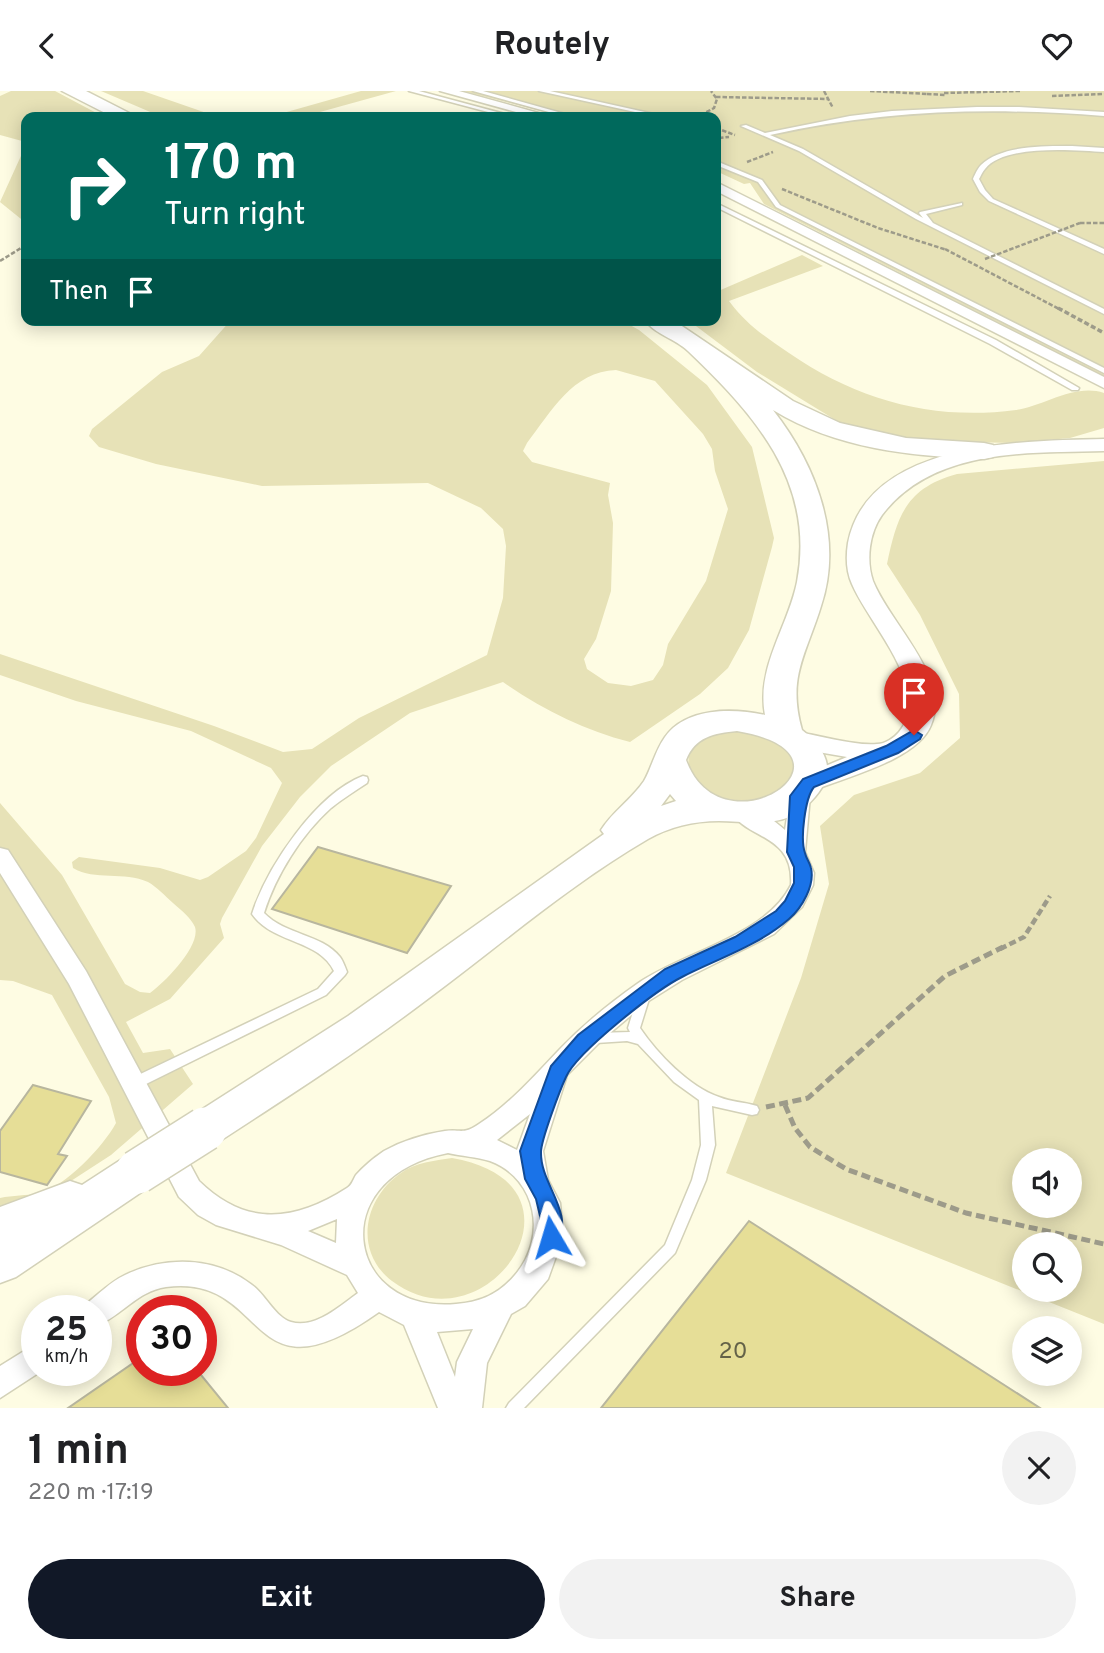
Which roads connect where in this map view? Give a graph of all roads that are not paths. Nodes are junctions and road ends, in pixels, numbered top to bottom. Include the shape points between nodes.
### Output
1 (71, 91) edge
2 (412, 91) edge
3 (446, 91) edge
4 (476, 91) edge
5 (542, 91) edge
6 (915, 111) junction
7 (117, 112) edge
8 (494, 112) edge
9 (528, 112) edge
10 (554, 112) edge
11 (641, 112) edge
12 (939, 114) dead end
13 (1104, 114) edge
14 (744, 126) dead end
15 (765, 135) junction
16 (1104, 151) edge
17 (721, 165) edge
18 (721, 189) edge
19 (960, 204) dead end
20 (721, 207) edge
21 (938, 228) junction
22 (1104, 252) edge
23 (1104, 312) edge
24 (665, 326) edge
25 (1011, 337) junction
26 (993, 342) junction
27 (699, 349) junction
28 (1104, 370) edge
29 (1104, 383) edge
30 (1075, 388) dead end
31 (1101, 444) edge
32 (984, 451) junction
33 (785, 654) junction
34 (714, 721) junction
35 (792, 737) junction
36 (877, 754) junction
37 (670, 761) junction
38 (363, 780) dead end
39 (804, 789) junction
40 (730, 811) junction
41 (795, 852) junction
42 (0, 856) edge
43 (593, 857) junction
44 (645, 993) junction
45 (641, 1040) junction
46 (584, 1041) junction
47 (558, 1071) junction
48 (135, 1083) junction
49 (705, 1097) junction
50 (752, 1110) dead end
51 (469, 1143) junction
52 (137, 1172) junction
53 (535, 1179) junction
54 (359, 1195) junction
55 (0, 1227) edge
56 (268, 1229) junction
57 (0, 1263) edge
58 (354, 1265) junction
59 (377, 1296) junction
60 (112, 1301) edge
61 (500, 1306) junction
62 (415, 1316) junction
63 (21, 1369) edge
64 (0, 1384) edge
65 (453, 1408) edge
66 (467, 1408) edge
67 (514, 1408) edge

1 - 7 highway
2 - 8 lane
3 - 9 street
4 - 10 lane
5 - 11 lane
6 - 12 lane
6 - 13 lane via 1032,108
6 - 15 lane via 804,125
14 - 15 lane
15 - 21 lane via 801,150
16 - 22 lane via 1054,148 1013,153 986,162 976,179 991,200
17 - 28 lane via 760,181 778,206
18 - 25 street
19 - 21 lane via 922,213
20 - 26 lane
21 - 23 lane
24 - 27 highway
25 - 26 lane
25 - 29 street
26 - 30 lane
27 - 32 highway via 783,406 830,429 889,444
27 - 33 highway via 760,405 802,479 812,520 813,577 808,602
31 - 32 street
32 - 36 street via 934,466 904,481 887,494 861,532 861,580 922,692 921,723 914,735
33 - 34 highway via 745,700
33 - 35 highway via 776,698
34 - 35 highway via 746,720
34 - 37 highway via 680,739
35 - 36 street
35 - 39 highway via 811,766
36 - 39 street
37 - 40 highway via 683,789 705,804
37 - 43 highway via 648,800
38 - 48 lane via 320,813 294,846 258,914 276,932 326,952 338,962 341,972 322,992
39 - 40 highway via 774,809
39 - 41 street
40 - 41 street
40 - 43 highway via 689,810 656,820
41 - 44 street via 803,867 802,883 782,915
42 - 48 street via 32,901
43 - 52 highway, bridge via 372,1020
44 - 45 lane via 634,1028
44 - 46 street
45 - 46 lane via 608,1035
45 - 49 lane via 695,1093
46 - 47 street
47 - 51 street via 496,1130
47 - 53 street via 530,1151
48 - 56 street via 189,1189 223,1217
49 - 50 lane
49 - 67 lane via 708,1145 692,1201 670,1248
51 - 53 street via 495,1149
51 - 54 street via 448,1142 405,1153 387,1164
52 - 55 highway
52 - 57 highway
53 - 61 street via 551,1216 551,1237 534,1276
54 - 56 street via 311,1218
54 - 58 street via 348,1230
56 - 58 street
58 - 59 street
59 - 60 street via 326,1332 300,1336 275,1331 252,1303 224,1282 206,1276 167,1274 135,1284
59 - 62 street
61 - 62 street via 458,1319
61 - 66 street via 472,1362
62 - 65 street
63 - 64 street

